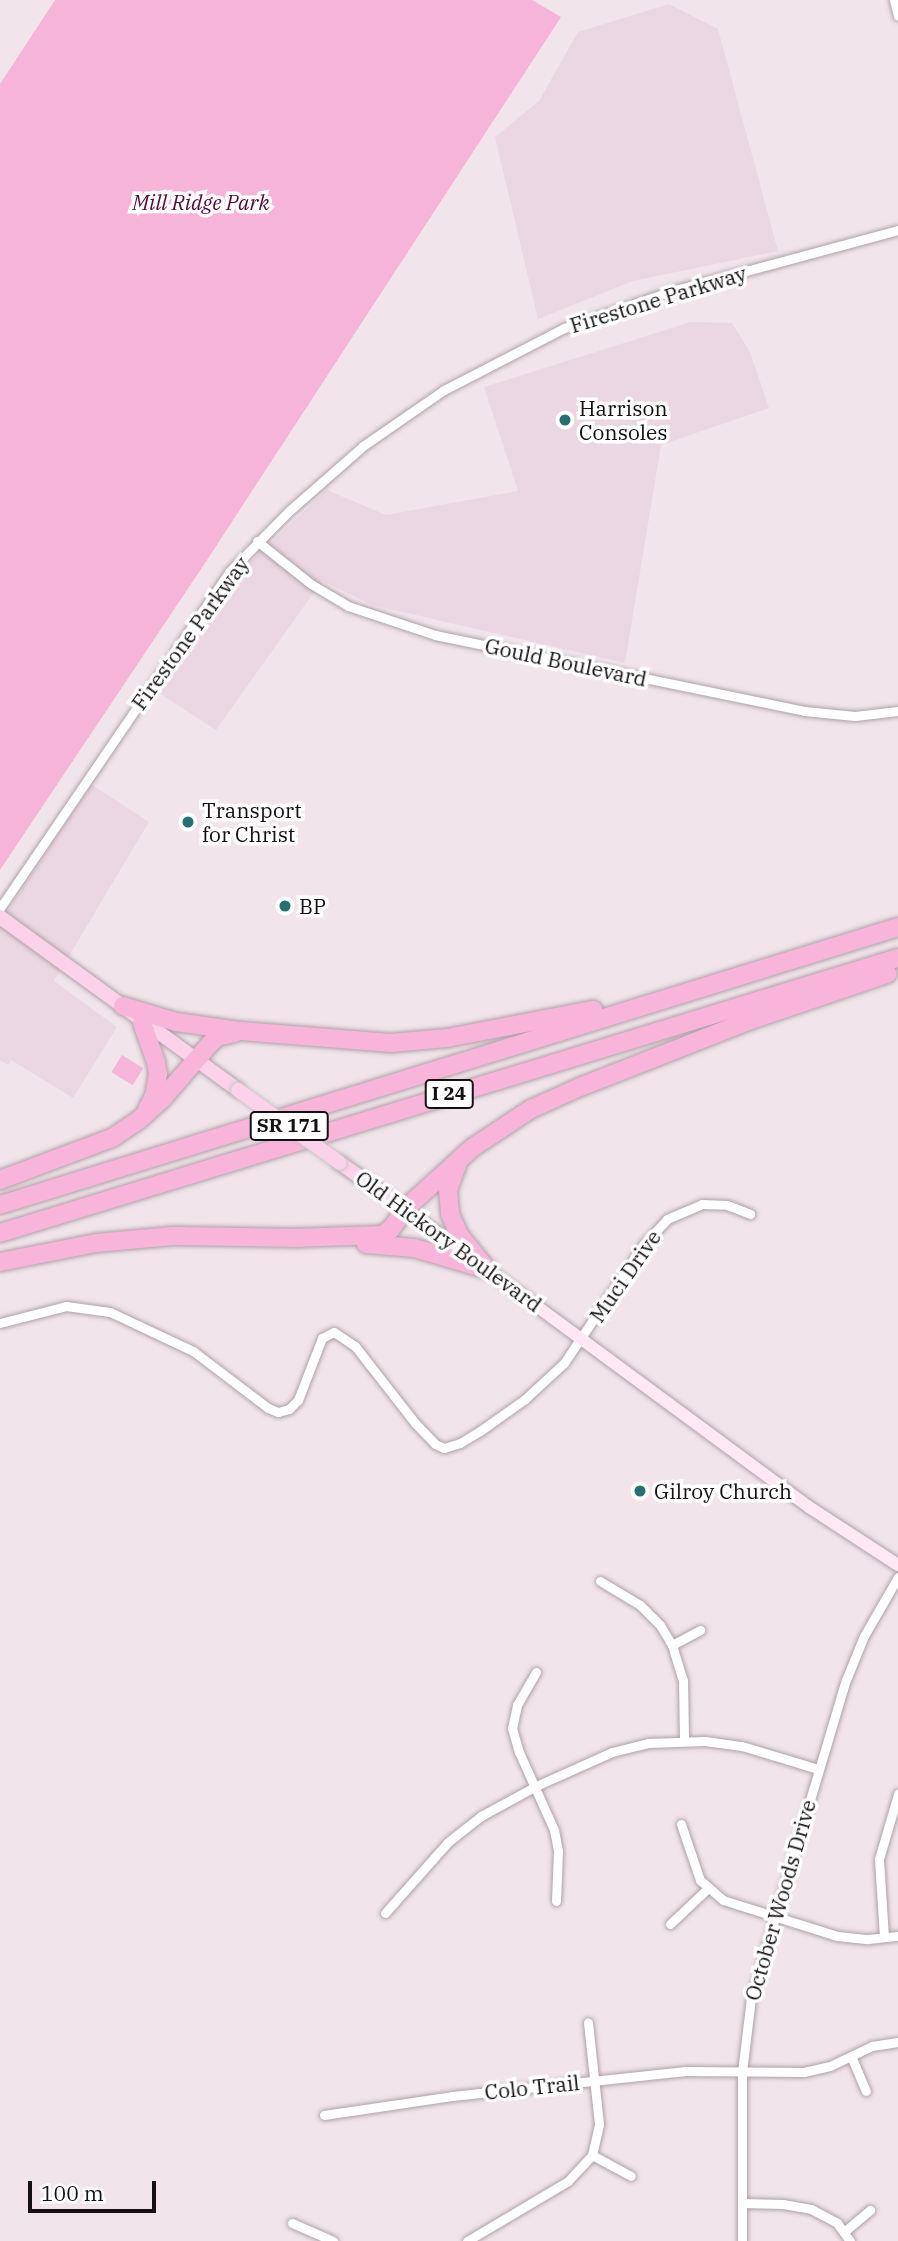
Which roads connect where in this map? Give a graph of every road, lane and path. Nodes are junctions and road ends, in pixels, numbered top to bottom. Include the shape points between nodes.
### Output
1 (894, 0) edge
2 (898, 16) edge
3 (898, 230) edge
4 (257, 541) junction
5 (898, 711) edge
6 (0, 908) edge
7 (0, 918) edge
8 (898, 926) edge
9 (898, 958) edge
10 (898, 971) edge
11 (726, 980) junction
12 (123, 1006) junction
13 (142, 1023) junction
14 (241, 1031) junction
15 (196, 1060) junction
16 (140, 1119) junction
17 (464, 1155) junction
18 (0, 1180) edge
19 (0, 1205) edge
20 (405, 1209) junction
21 (750, 1214) dead end
22 (0, 1233) edge
23 (291, 1238) junction
24 (0, 1262) edge
25 (489, 1270) junction
26 (0, 1323) edge
27 (581, 1338) junction
28 (898, 1565) edge
29 (898, 1577) edge
30 (600, 1581) dead end
31 (700, 1630) dead end
32 (672, 1645) junction
33 (536, 1672) dead end
34 (684, 1740) junction
35 (818, 1769) junction
36 (536, 1786) junction
37 (898, 1794) edge
38 (681, 1825) dead end
39 (707, 1889) junction
40 (556, 1901) dead end
41 (385, 1913) dead end
42 (774, 1917) junction
43 (670, 1924) dead end
44 (898, 1936) edge
45 (884, 1937) junction
46 (588, 2023) dead end
47 (898, 2042) edge
48 (851, 2056) junction
49 (742, 2071) junction
50 (595, 2081) junction
51 (866, 2091) dead end
52 (324, 2115) dead end
53 (592, 2155) junction
54 (631, 2175) dead end
55 (741, 2203) junction
56 (870, 2210) dead end
57 (292, 2224) dead end
58 (845, 2231) junction
59 (333, 2241) edge
60 (467, 2241) edge
61 (742, 2241) edge
62 (850, 2241) edge

1 - 2 street
3 - 4 street, Firestone Parkway via 615,308 522,347 444,390 373,439
4 - 5 street, Gould Boulevard via 348,606 435,635 804,711 861,716
4 - 6 street, Firestone Parkway via 209,599
7 - 12 main road, Old Hickory Boulevard / SR 171
8 - 11 highway, I 24
9 - 22 highway, I 24
10 - 17 highway via 769,1013 580,1087 515,1119
11 - 14 highway via 447,1038 391,1043
11 - 19 highway, I 24
12 - 13 main road, Old Hickory Boulevard / SR 171
12 - 14 highway via 176,1022
13 - 15 main road, Old Hickory Boulevard / SR 171
13 - 16 highway via 158,1074 154,1096
14 - 15 highway via 218,1037
15 - 16 highway via 181,1081
15 - 20 main road, Old Hickory Boulevard / SR 171, bridge
16 - 18 highway via 101,1142
17 - 20 highway
17 - 25 highway via 451,1178 448,1207 455,1228
20 - 23 highway via 379,1236
20 - 25 main road, Old Hickory Boulevard
21 - 27 street, Muci Drive via 727,1205 702,1204 667,1219 644,1244
23 - 24 highway via 173,1236 96,1243
23 - 25 highway via 414,1248
25 - 27 main road, Old Hickory Boulevard
26 - 27 street, Muci Drive via 60,1306 110,1312 193,1351 278,1412 298,1400 320,1341 334,1332 355,1346 415,1423 444,1448 465,1441 525,1399 564,1363
27 - 28 main road, Old Hickory Boulevard via 803,1502
29 - 35 street, October Woods Drive via 850,1667
30 - 32 street via 640,1605
31 - 32 street
32 - 34 street via 683,1680
33 - 36 street via 517,1705 512,1728
34 - 35 street via 730,1744
34 - 36 street via 612,1752
35 - 42 street, October Woods Drive
36 - 40 street via 556,1836
36 - 41 street via 455,1835
37 - 45 street via 878,1866
38 - 39 street via 694,1868
39 - 42 street via 734,1905
39 - 43 street
42 - 45 street via 837,1936
42 - 49 street, October Woods Drive via 751,1998
44 - 45 street
46 - 50 street
47 - 48 street, Colo Trail via 878,2044
48 - 49 street, Colo Trail via 804,2072
48 - 51 street
49 - 50 street, Colo Trail via 687,2071
49 - 55 street, October Woods Drive
50 - 52 street, Colo Trail
50 - 53 street via 599,2130
53 - 54 street
53 - 60 street via 568,2181
55 - 58 street via 804,2206
55 - 61 street, October Woods Drive
56 - 58 street
57 - 59 street
58 - 62 street

